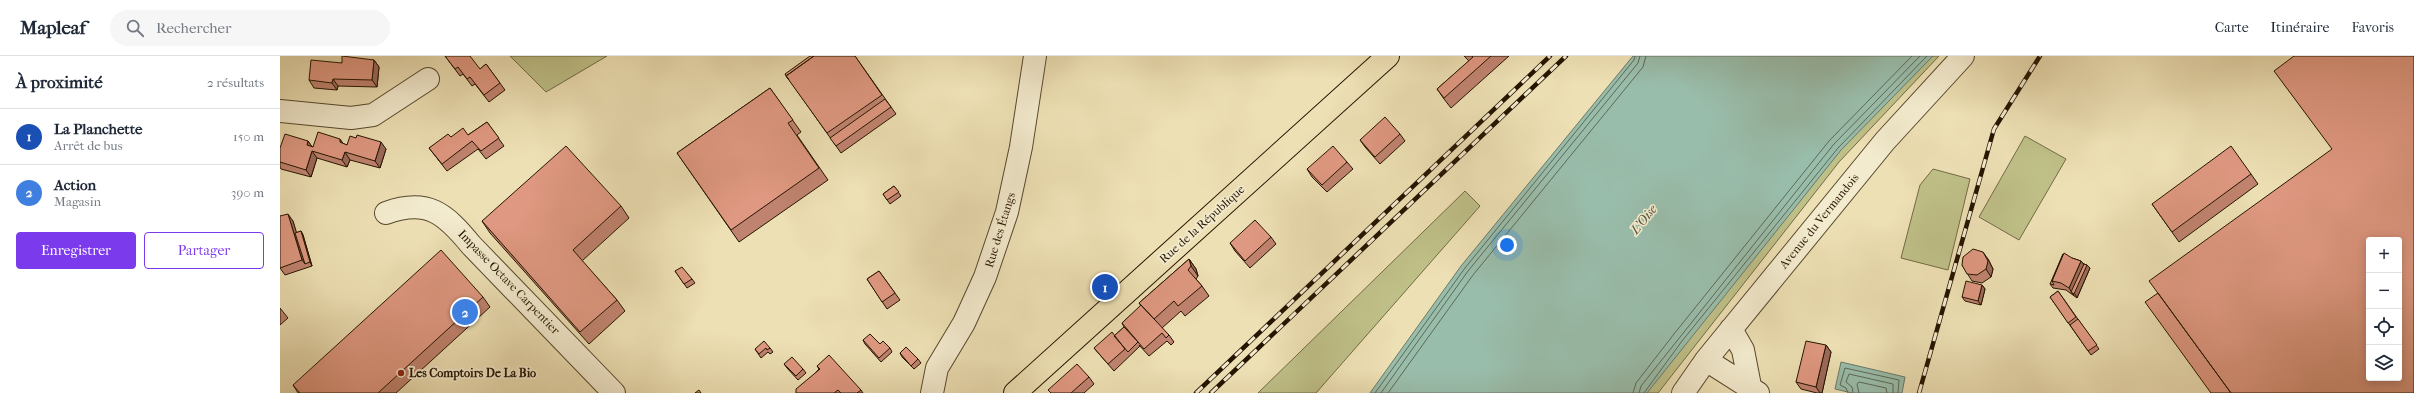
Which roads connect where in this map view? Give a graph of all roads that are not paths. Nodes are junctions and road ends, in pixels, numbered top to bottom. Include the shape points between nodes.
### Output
1 (1035, 56) edge
2 (1388, 56) edge
3 (1963, 56) edge
4 (428, 79) dead end
5 (280, 111) edge
6 (386, 213) dead end
7 (1731, 329) junction
8 (1706, 360) junction
9 (1754, 390) edge
10 (614, 393) edge
11 (932, 393) edge
12 (1016, 393) edge
13 (1683, 393) edge

1 - 11 street, Rue des Étangs via 1021,147 1007,212 985,277 964,323 937,368
2 - 12 main road, Rue de la République
3 - 7 street, Avenue du Vermandois via 1885,141
4 - 5 street via 373,115 350,118
6 - 10 street, Impasse Octave Carpentier via 405,206 423,208 451,221
7 - 8 street, Avenue du Vermandois
7 - 9 street via 1743,350
8 - 9 street
8 - 13 street, Avenue du Vermandois

